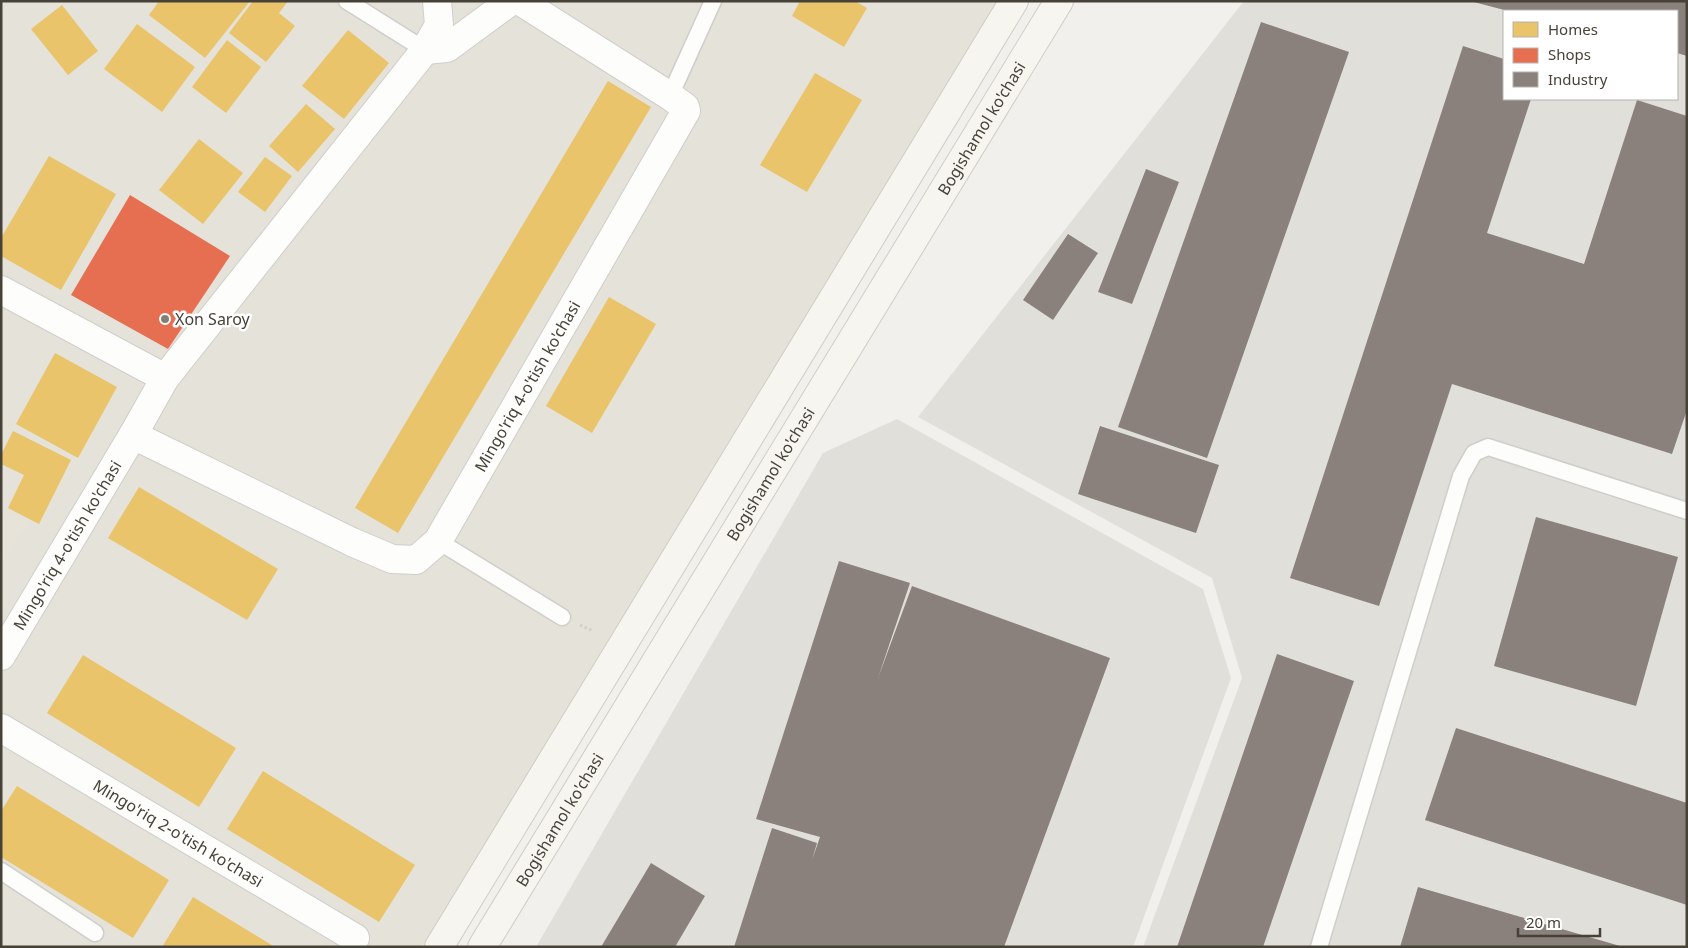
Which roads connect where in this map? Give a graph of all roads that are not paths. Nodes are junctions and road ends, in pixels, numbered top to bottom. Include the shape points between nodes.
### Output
1 (347, 1) edge
2 (437, 1) edge
3 (511, 1) edge
4 (520, 1) edge
5 (713, 1) edge
6 (1014, 1) edge
7 (1059, 1) edge
8 (425, 50) junction
9 (670, 96) junction
10 (1, 290) edge
11 (165, 378) junction
12 (133, 435) junction
13 (1687, 511) edge
14 (438, 541) junction
15 (562, 617) dead end
16 (1, 656) edge
17 (1, 728) edge
18 (1, 871) edge
19 (95, 933) dead end
20 (355, 938) dead end
21 (439, 947) edge
22 (482, 947) edge
23 (1319, 947) edge

1 - 8 lane
2 - 8 street, Mingo'riq 4-o'tish ko'chasi via 439,25
3 - 8 street via 447,48
4 - 9 street, Mingo'riq 4-o'tish ko'chasi
5 - 9 lane
6 - 21 main road
7 - 22 main road, Bogishamol ko'chasi
8 - 11 street, Mingo'riq 4-o'tish ko'chasi
9 - 14 street, Mingo'riq 4-o'tish ko'chasi via 686,111
10 - 11 street
11 - 12 street, Mingo'riq 4-o'tish ko'chasi
12 - 14 street, Mingo'riq 4-o'tish ko'chasi via 392,559 416,560
12 - 16 street, Mingo'riq 4-o'tish ko'chasi
13 - 23 lane via 1488,447 1474,453 1462,476
14 - 15 lane
17 - 20 street, Mingo'riq 2-o'tish ko'chasi
18 - 19 lane

